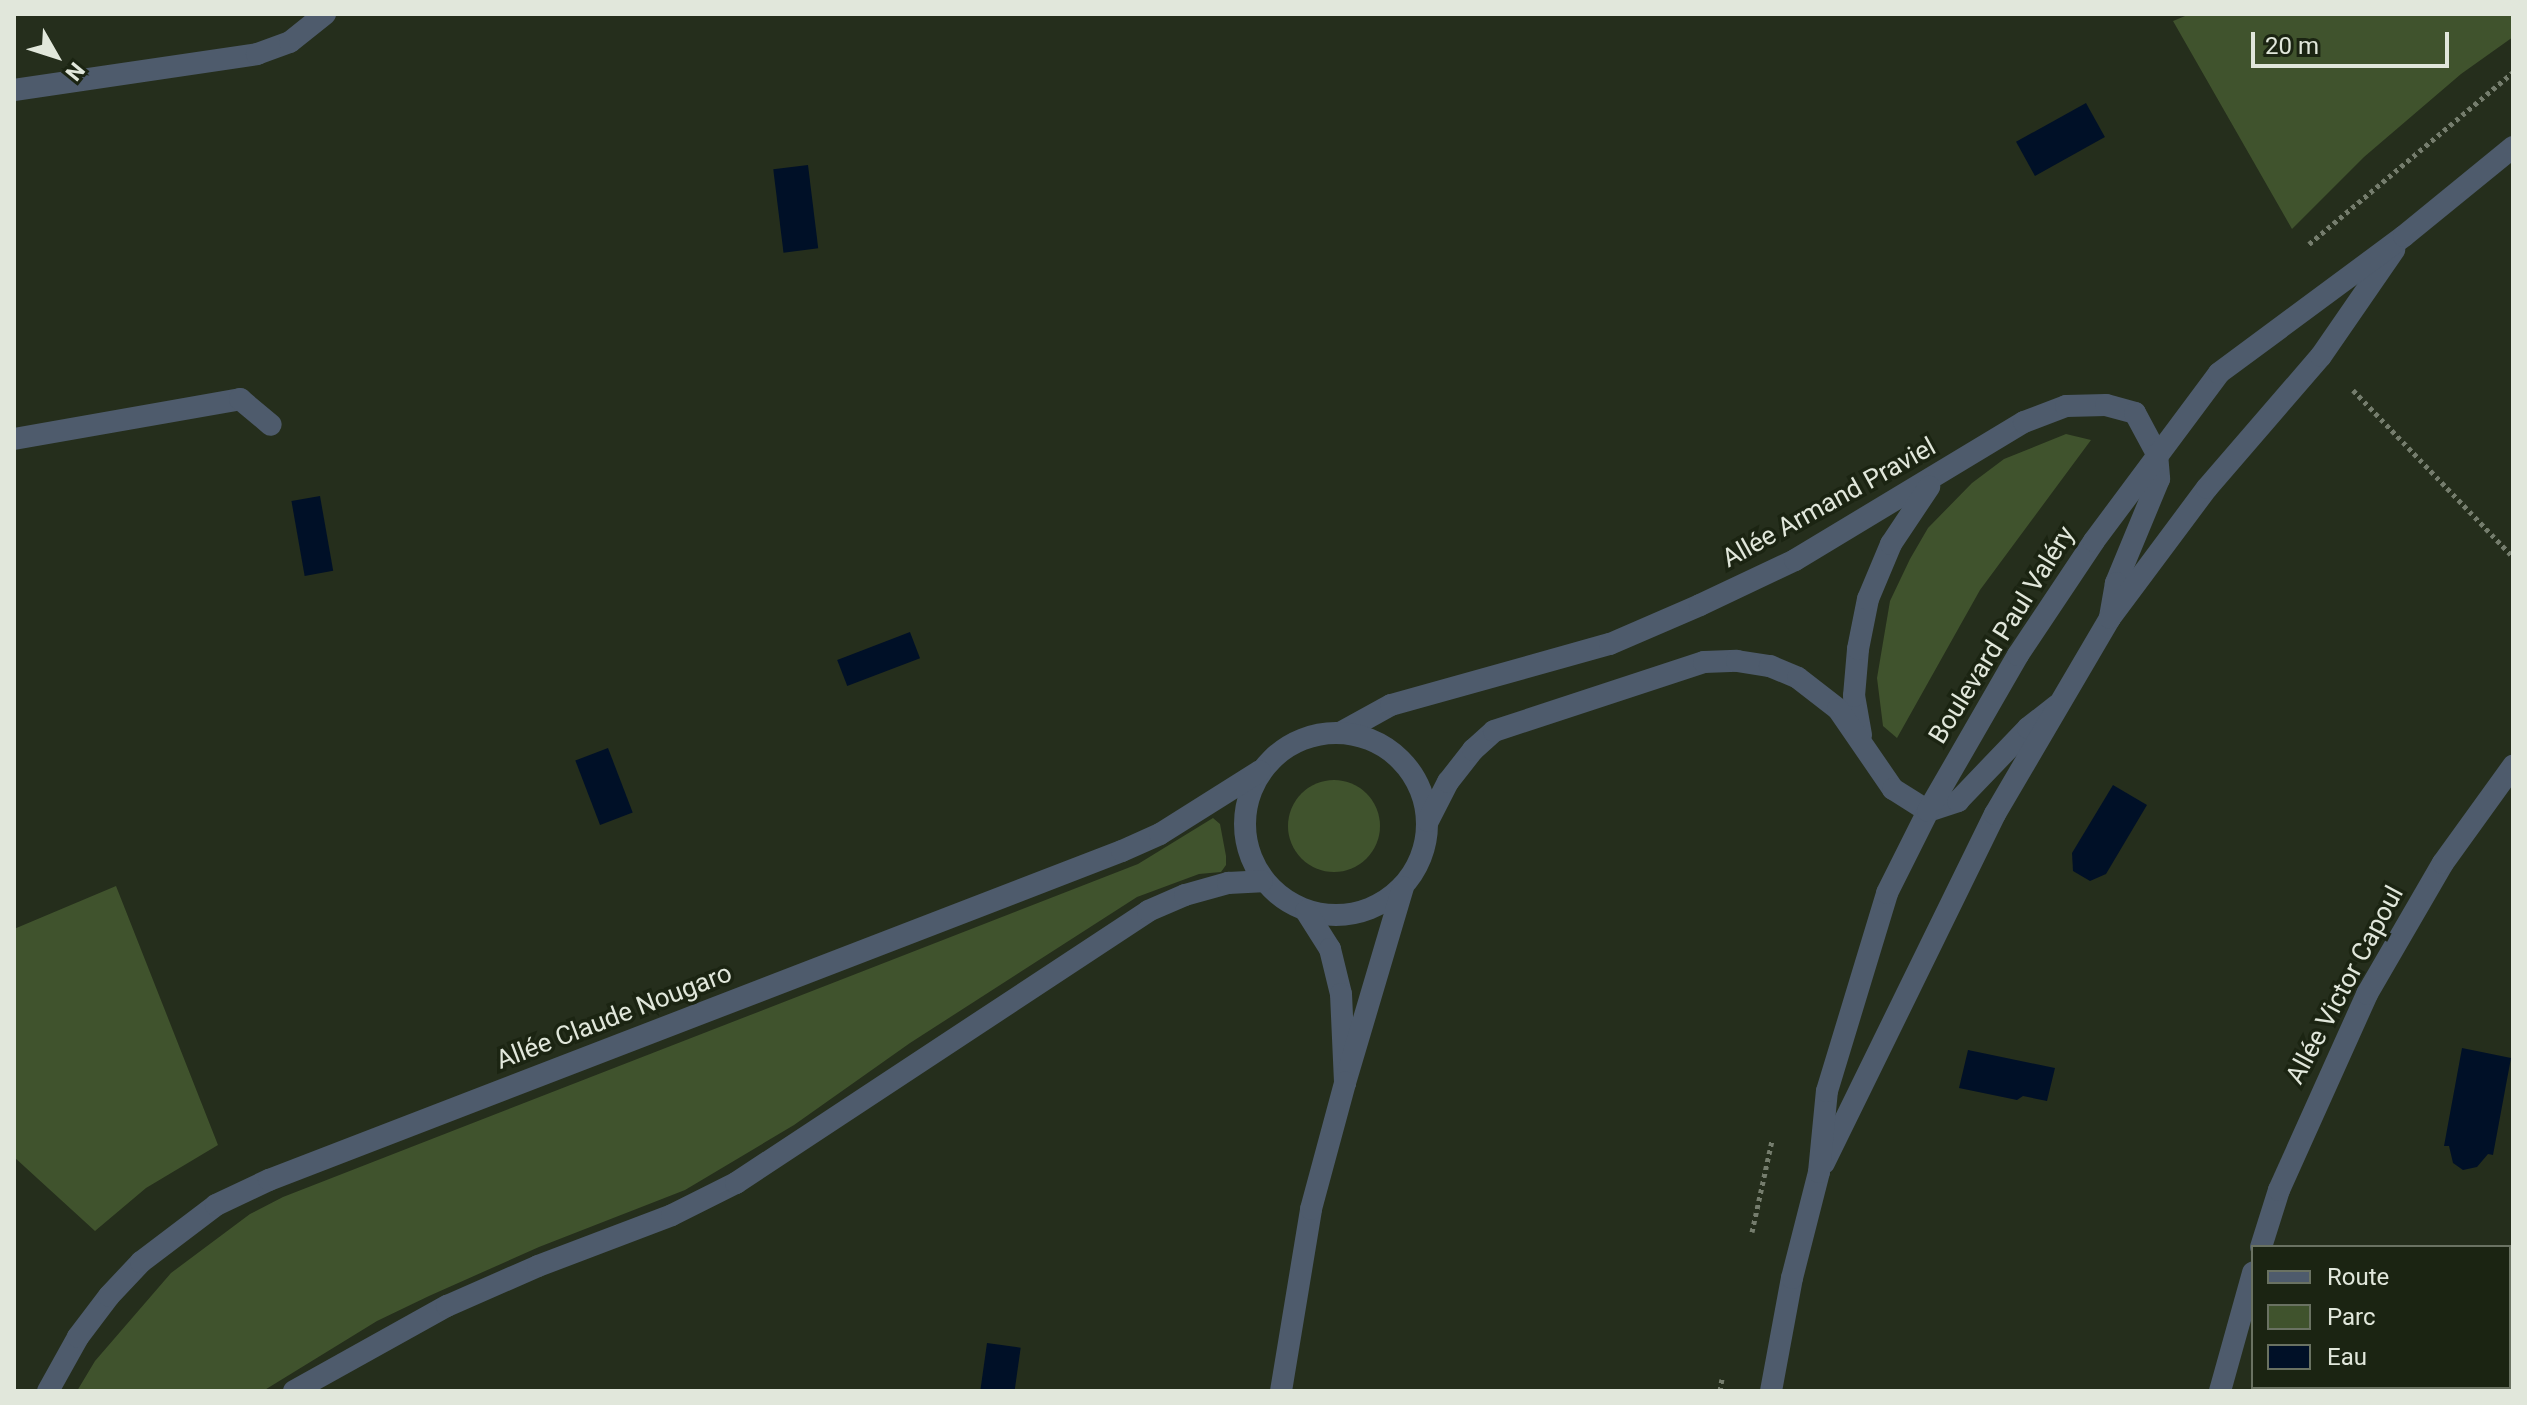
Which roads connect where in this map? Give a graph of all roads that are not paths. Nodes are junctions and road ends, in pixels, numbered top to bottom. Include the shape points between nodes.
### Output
1 (325, 14) edge
2 (14, 90) edge
3 (2513, 147) edge
4 (2404, 236) junction
5 (271, 425) dead end
6 (14, 439) edge
7 (2157, 454) junction
8 (1937, 476) junction
9 (2110, 618) junction
10 (2057, 705) junction
11 (1342, 732) junction
12 (1863, 744) junction
13 (2513, 766) edge
14 (1260, 771) junction
15 (1928, 811) junction
16 (1428, 821) junction
17 (1262, 881) junction
18 (1403, 887) junction
19 (1306, 911) junction
20 (1345, 1083) junction
21 (1819, 1172) junction
22 (2262, 1245) edge
23 (2251, 1280) edge
24 (48, 1391) edge
25 (294, 1391) edge
26 (1281, 1391) edge
27 (1771, 1391) edge
28 (2220, 1391) edge

1 - 2 street via 290,42 257,54
3 - 4 street, Boulevard Paul Valéry
4 - 7 street, Boulevard Paul Valéry via 2219,373
4 - 9 street, Boulevard Paul Valéry via 2321,356 2207,488
5 - 6 street via 240,399
7 - 8 street, Allée Armand Praviel via 2135,413 2106,405 2066,406 2024,422
7 - 9 street via 2159,479 2116,583
7 - 15 street, Boulevard Paul Valéry via 2018,655
8 - 11 street, Allée Armand Praviel via 1795,560 1610,644 1391,705
8 - 12 street via 1891,544 1868,599 1854,696
9 - 10 street, Boulevard Paul Valéry
10 - 15 street via 1958,801
10 - 21 street, Boulevard Paul Valéry via 1959,884
11 - 14 street via 1311,735 1283,749
11 - 16 street via 1375,741 1402,761 1421,788
12 - 15 street via 1893,789
12 - 16 street via 1838,709 1798,678 1770,666 1704,662 1494,731 1448,782
13 - 22 street, Allée Victor Capoul via 2443,863 2367,994 2284,1176
14 - 17 street via 1247,800 1243,828
14 - 24 street, Allée Claude Nougaro via 1160,834 1122,851 284,1174 216,1205 141,1262 109,1296
15 - 21 street, Boulevard Paul Valéry via 1887,893 1827,1091
16 - 18 street via 1417,868
17 - 19 street
17 - 25 street via 1228,883 1148,911 736,1183 672,1215 447,1306
18 - 19 street via 1377,906 1347,916
18 - 20 street
19 - 20 street via 1330,949 1341,994
20 - 26 street via 1311,1209
21 - 27 street, Boulevard Paul Valéry
23 - 28 street

